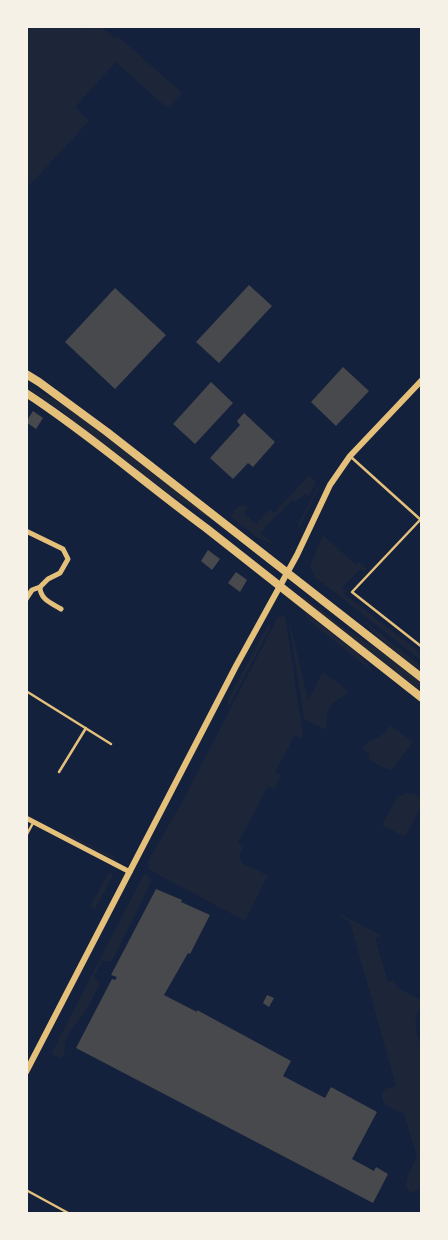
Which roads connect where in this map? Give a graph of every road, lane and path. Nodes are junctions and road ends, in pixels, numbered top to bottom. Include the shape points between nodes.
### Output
1 (26, 374) edge
2 (422, 380) edge
3 (26, 393) edge
4 (350, 456) junction
5 (421, 520) edge
6 (26, 531) edge
7 (287, 573) junction
8 (40, 586) junction
9 (279, 586) junction
10 (26, 599) edge
11 (61, 609) dead end
12 (422, 648) edge
13 (422, 678) edge
14 (27, 692) edge
15 (26, 696) edge
16 (422, 698) edge
17 (86, 728) junction
18 (111, 744) dead end
19 (59, 772) dead end
20 (26, 818) edge
21 (34, 822) junction
22 (26, 836) edge
23 (130, 872) junction
24 (26, 1072) edge
25 (26, 1190) edge
26 (70, 1214) edge

1 - 7 main road via 107,432
2 - 4 street
3 - 9 main road
4 - 5 lane
4 - 7 street via 330,485
5 - 12 lane via 352,592
6 - 8 street via 63,549 68,559 60,573
7 - 9 street
7 - 13 main road
8 - 10 street via 32,590
8 - 11 street via 40,594
9 - 16 main road
9 - 23 street
14 - 15 lane
14 - 17 lane
17 - 18 lane
17 - 19 lane
20 - 21 street
21 - 22 lane
21 - 23 street
23 - 24 street
25 - 26 lane

